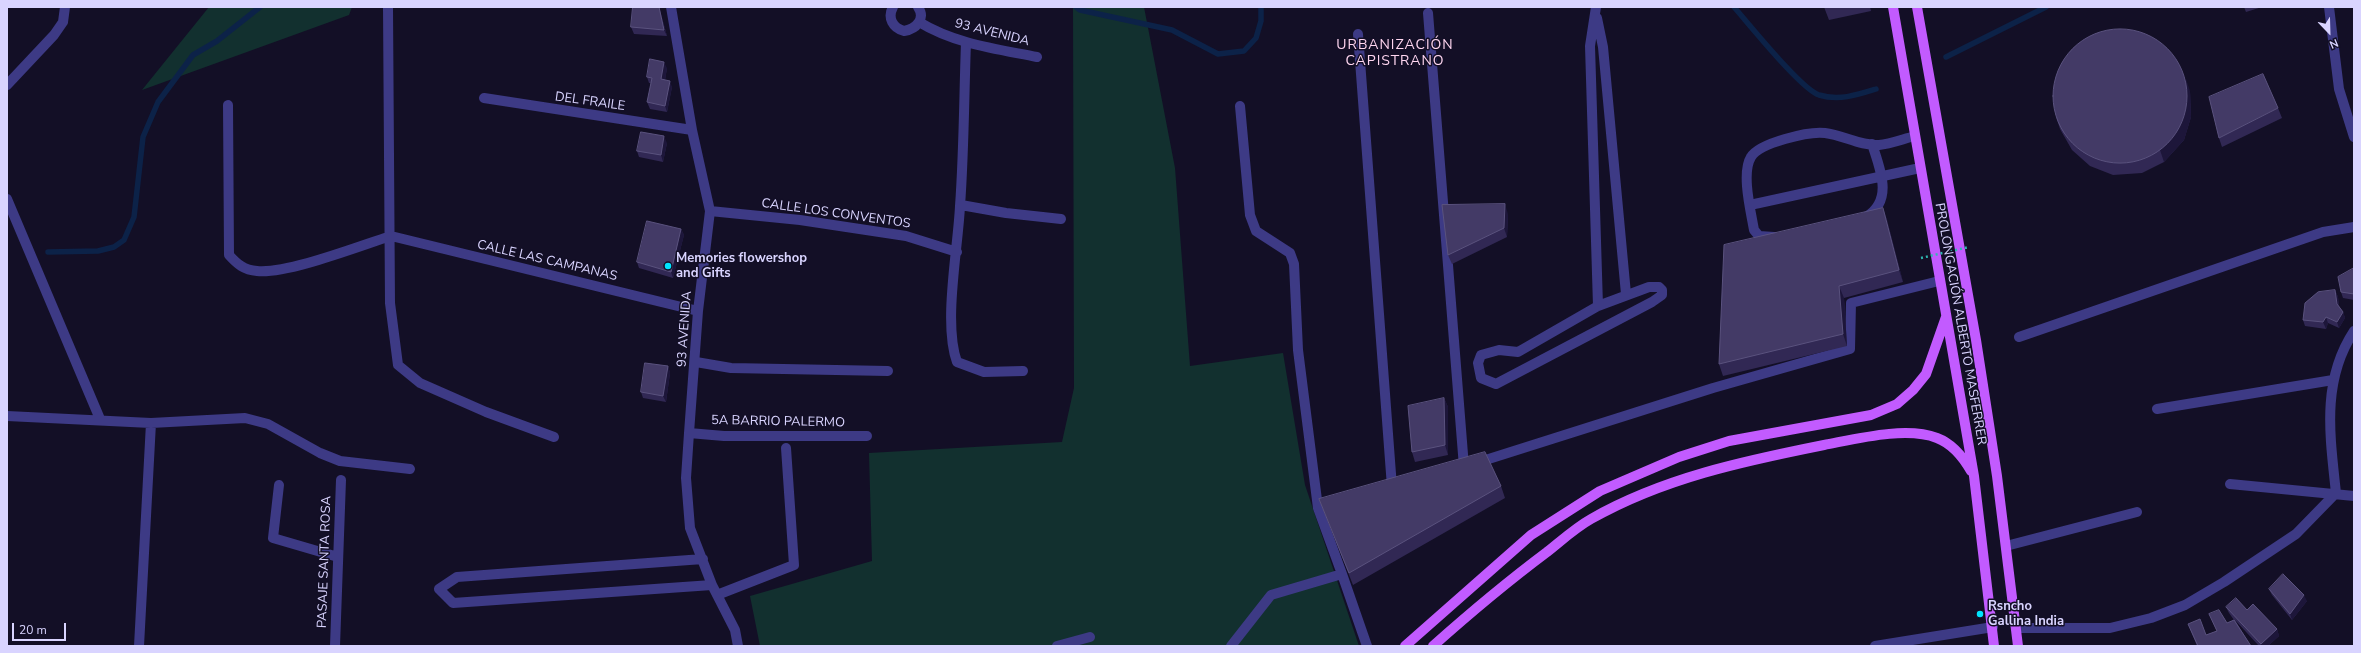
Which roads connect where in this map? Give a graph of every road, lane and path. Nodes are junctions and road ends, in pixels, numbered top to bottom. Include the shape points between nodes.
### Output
1 (65, 7) edge
2 (388, 7) edge
3 (671, 7) edge
4 (918, 7) edge
5 (1893, 7) edge
6 (1917, 7) edge
7 (2330, 7) edge
8 (889, 8) edge
9 (1596, 11) edge
10 (1428, 14) dead end
11 (919, 22) junction
12 (1358, 34) dead end
13 (966, 42) junction
14 (1037, 57) dead end
15 (7, 85) edge
16 (484, 98) dead end
17 (228, 105) dead end
18 (1240, 106) dead end
19 (692, 130) junction
20 (1914, 136) junction
21 (2354, 137) edge
22 (1872, 144) junction
23 (1920, 168) junction
24 (1882, 177) junction
25 (7, 199) edge
26 (960, 205) junction
27 (1750, 205) junction
28 (710, 211) junction
29 (1061, 219) dead end
30 (1859, 219) edge
31 (2354, 227) edge
32 (1786, 235) edge
33 (391, 236) junction
34 (1969, 247) dead end
35 (957, 252) junction
36 (1921, 258) dead end
37 (1939, 281) junction
38 (1626, 294) junction
39 (1598, 306) junction
40 (698, 312) junction
41 (1946, 317) junction
42 (2354, 331) edge
43 (2019, 337) dead end
44 (696, 362) junction
45 (888, 371) dead end
46 (1023, 371) dead end
47 (2334, 380) junction
48 (2157, 409) dead end
49 (7, 416) edge
50 (100, 419) junction
51 (151, 423) junction
52 (689, 433) junction
53 (554, 436) dead end
54 (867, 436) dead end
55 (786, 448) dead end
56 (410, 469) dead end
57 (1974, 476) junction
58 (341, 480) dead end
59 (2230, 484) dead end
60 (279, 485) dead end
61 (1392, 487) edge
62 (2336, 492) junction
63 (2354, 496) edge
64 (2137, 512) dead end
65 (2006, 546) junction
66 (338, 557) junction
67 (703, 559) junction
68 (1342, 574) junction
69 (712, 585) junction
70 (717, 595) junction
71 (1993, 627) junction
72 (2017, 628) junction
73 (1090, 637) dead end
74 (139, 646) edge
75 (335, 646) edge
76 (738, 646) edge
77 (1056, 646) edge
78 (1231, 646) edge
79 (1367, 646) edge
80 (1405, 646) edge
81 (1433, 646) edge
82 (1875, 646) edge
83 (1994, 646) edge
84 (2018, 646) edge

1 - 15 street via 63,22 54,35
2 - 33 street
3 - 19 street, 93 AVENIDA
4 - 11 street via 921,16
5 - 20 main road, PROLONGACIÓN ALBERTO MASFERRER
6 - 65 main road, PROLONGACIÓN ALBERTO MASFERRER via 1976,340
7 - 21 street via 2339,89
8 - 11 street via 891,20 898,29 910,30
9 - 38 street via 1603,47
9 - 39 street via 1590,46
10 - 37 street via 1460,468 1713,388 1850,349 1850,303
11 - 13 street, 93 AVENIDA via 934,31
12 - 61 street
13 - 14 street, 93 AVENIDA
13 - 26 street
16 - 19 street, DEL FRAILE
17 - 33 street via 229,254 239,266 257,271 289,267
18 - 68 street via 1250,215 1256,231 1290,254 1294,264 1298,350 1322,507
19 - 28 street, 93 AVENIDA
20 - 22 street via 1878,145
20 - 23 main road, PROLONGACIÓN ALBERTO MASFERRER
22 - 24 street
22 - 27 street via 1824,133 1764,146 1750,158 1747,178
23 - 24 street
23 - 37 main road, PROLONGACIÓN ALBERTO MASFERRER
24 - 27 street
24 - 30 street via 1880,206 1876,211
25 - 50 street
26 - 29 street
26 - 35 street
27 - 32 street via 1754,230 1759,236
28 - 35 street, CALLE LOS CONVENTOS via 800,220 906,236
28 - 40 street, 93 AVENIDA
31 - 43 street via 2323,232
33 - 40 street, CALLE LAS CAMPANAS
33 - 53 street via 390,303 398,365 420,383 486,412
34 - 36 path, bridge
35 - 46 street via 951,321 952,349 957,362 984,372
37 - 41 main road, PROLONGACIÓN ALBERTO MASFERRER
38 - 39 street
38 - 39 street via 1649,286 1662,290 1662,294 1652,302 1496,384 1481,378 1478,363 1482,355 1499,350 1518,352
40 - 44 street, 93 AVENIDA
41 - 57 main road, PROLONGACIÓN ALBERTO MASFERRER
41 - 80 main road via 1926,374 1897,404 1871,415 1729,441 1679,457 1600,491 1531,535
42 - 47 street via 2343,347
44 - 45 street via 731,368
44 - 52 street, 93 AVENIDA
47 - 48 street
47 - 62 street via 2329,419
49 - 50 street
50 - 51 street
51 - 56 street via 245,418 268,424 320,453 340,461
51 - 74 street
52 - 54 street, 5A BARRIO PALERMO via 724,436
52 - 67 street, 93 AVENIDA via 686,478 690,528
55 - 70 street via 794,565
57 - 71 main road, PROLONGACIÓN ALBERTO MASFERRER
57 - 81 main road via 1956,449 1937,438 1921,434 1857,438 1726,466 1628,499 1589,520 1492,594
58 - 66 street, PASAJE SANTA ROSA
59 - 62 street
60 - 66 street via 273,538
62 - 63 street
62 - 72 street via 2296,534 2185,605 2151,618 2110,628
64 - 65 street
65 - 72 main road, PROLONGACIÓN ALBERTO MASFERRER
66 - 75 street, PASAJE SANTA ROSA
67 - 69 street, 93 AVENIDA
67 - 69 street via 457,577 439,589 453,603
68 - 78 street via 1271,595
68 - 79 street
69 - 70 street, 93 AVENIDA
70 - 76 street, 93 AVENIDA via 734,630
71 - 82 street
71 - 83 main road, PROLONGACIÓN ALBERTO MASFERRER
72 - 84 main road, PROLONGACIÓN ALBERTO MASFERRER
73 - 77 street

